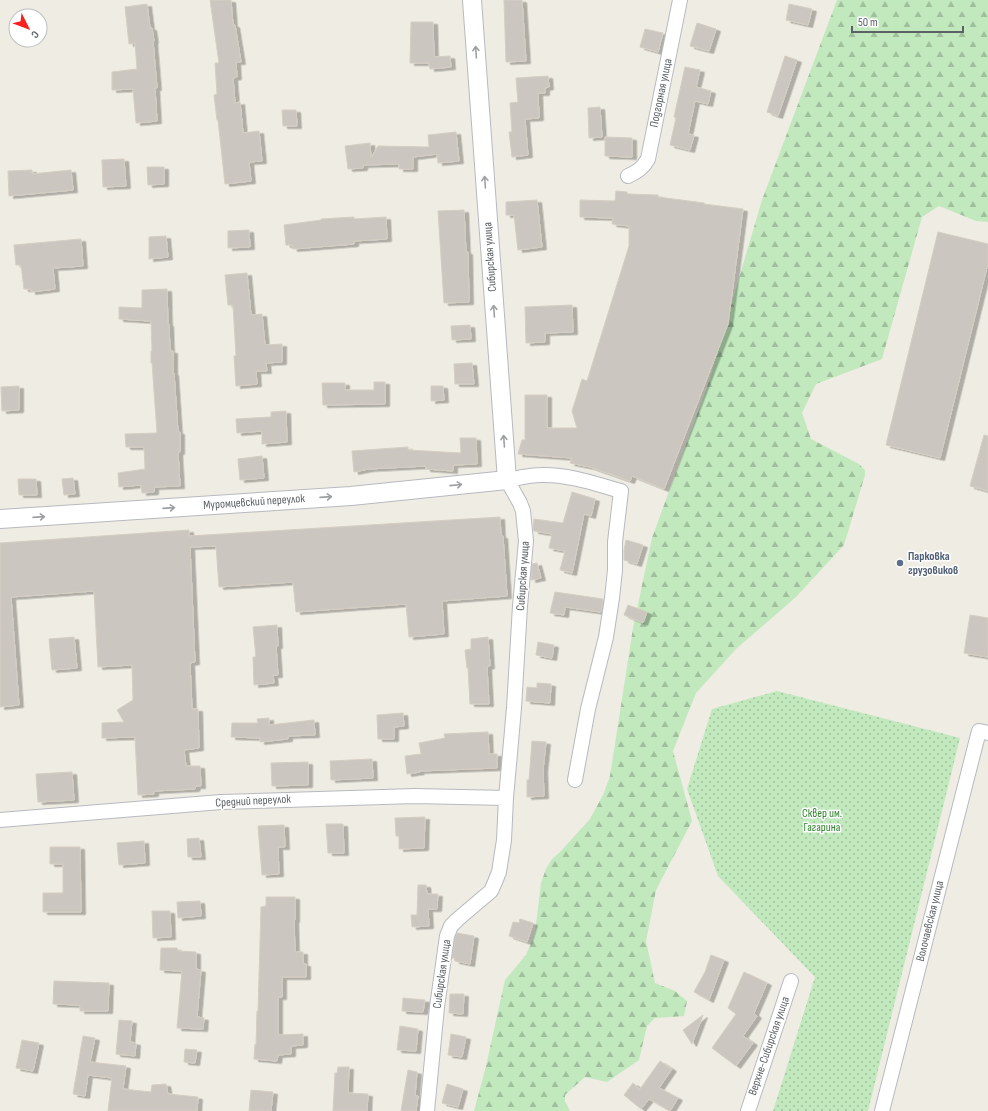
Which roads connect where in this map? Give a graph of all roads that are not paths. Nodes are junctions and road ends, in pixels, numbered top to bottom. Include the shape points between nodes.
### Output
1 (472, 0) edge
2 (680, 0) edge
3 (628, 176) dead end
4 (507, 480) junction
5 (0, 520) edge
6 (984, 732) edge
7 (575, 780) dead end
8 (506, 798) junction
9 (0, 820) edge
10 (791, 981) dead end
11 (427, 1111) edge
12 (748, 1111) edge
13 (882, 1111) edge

4 -> 1 street, Сибирская улица
2 - 3 street, Подгорная улица via 648,159 642,168
5 -> 4 street, Муромцевский переулок via 350,496
4 - 7 street via 555,475 621,491 606,637 588,709
4 - 8 street, Сибирская улица via 523,511 526,541
6 - 13 street, Волочаевская улица
8 - 9 street, Средний переулок via 415,796 229,802
8 - 11 street, Сибирская улица via 504,840 495,882 491,891 458,918 447,936
10 - 12 street, Верхне-Сибирская улица

